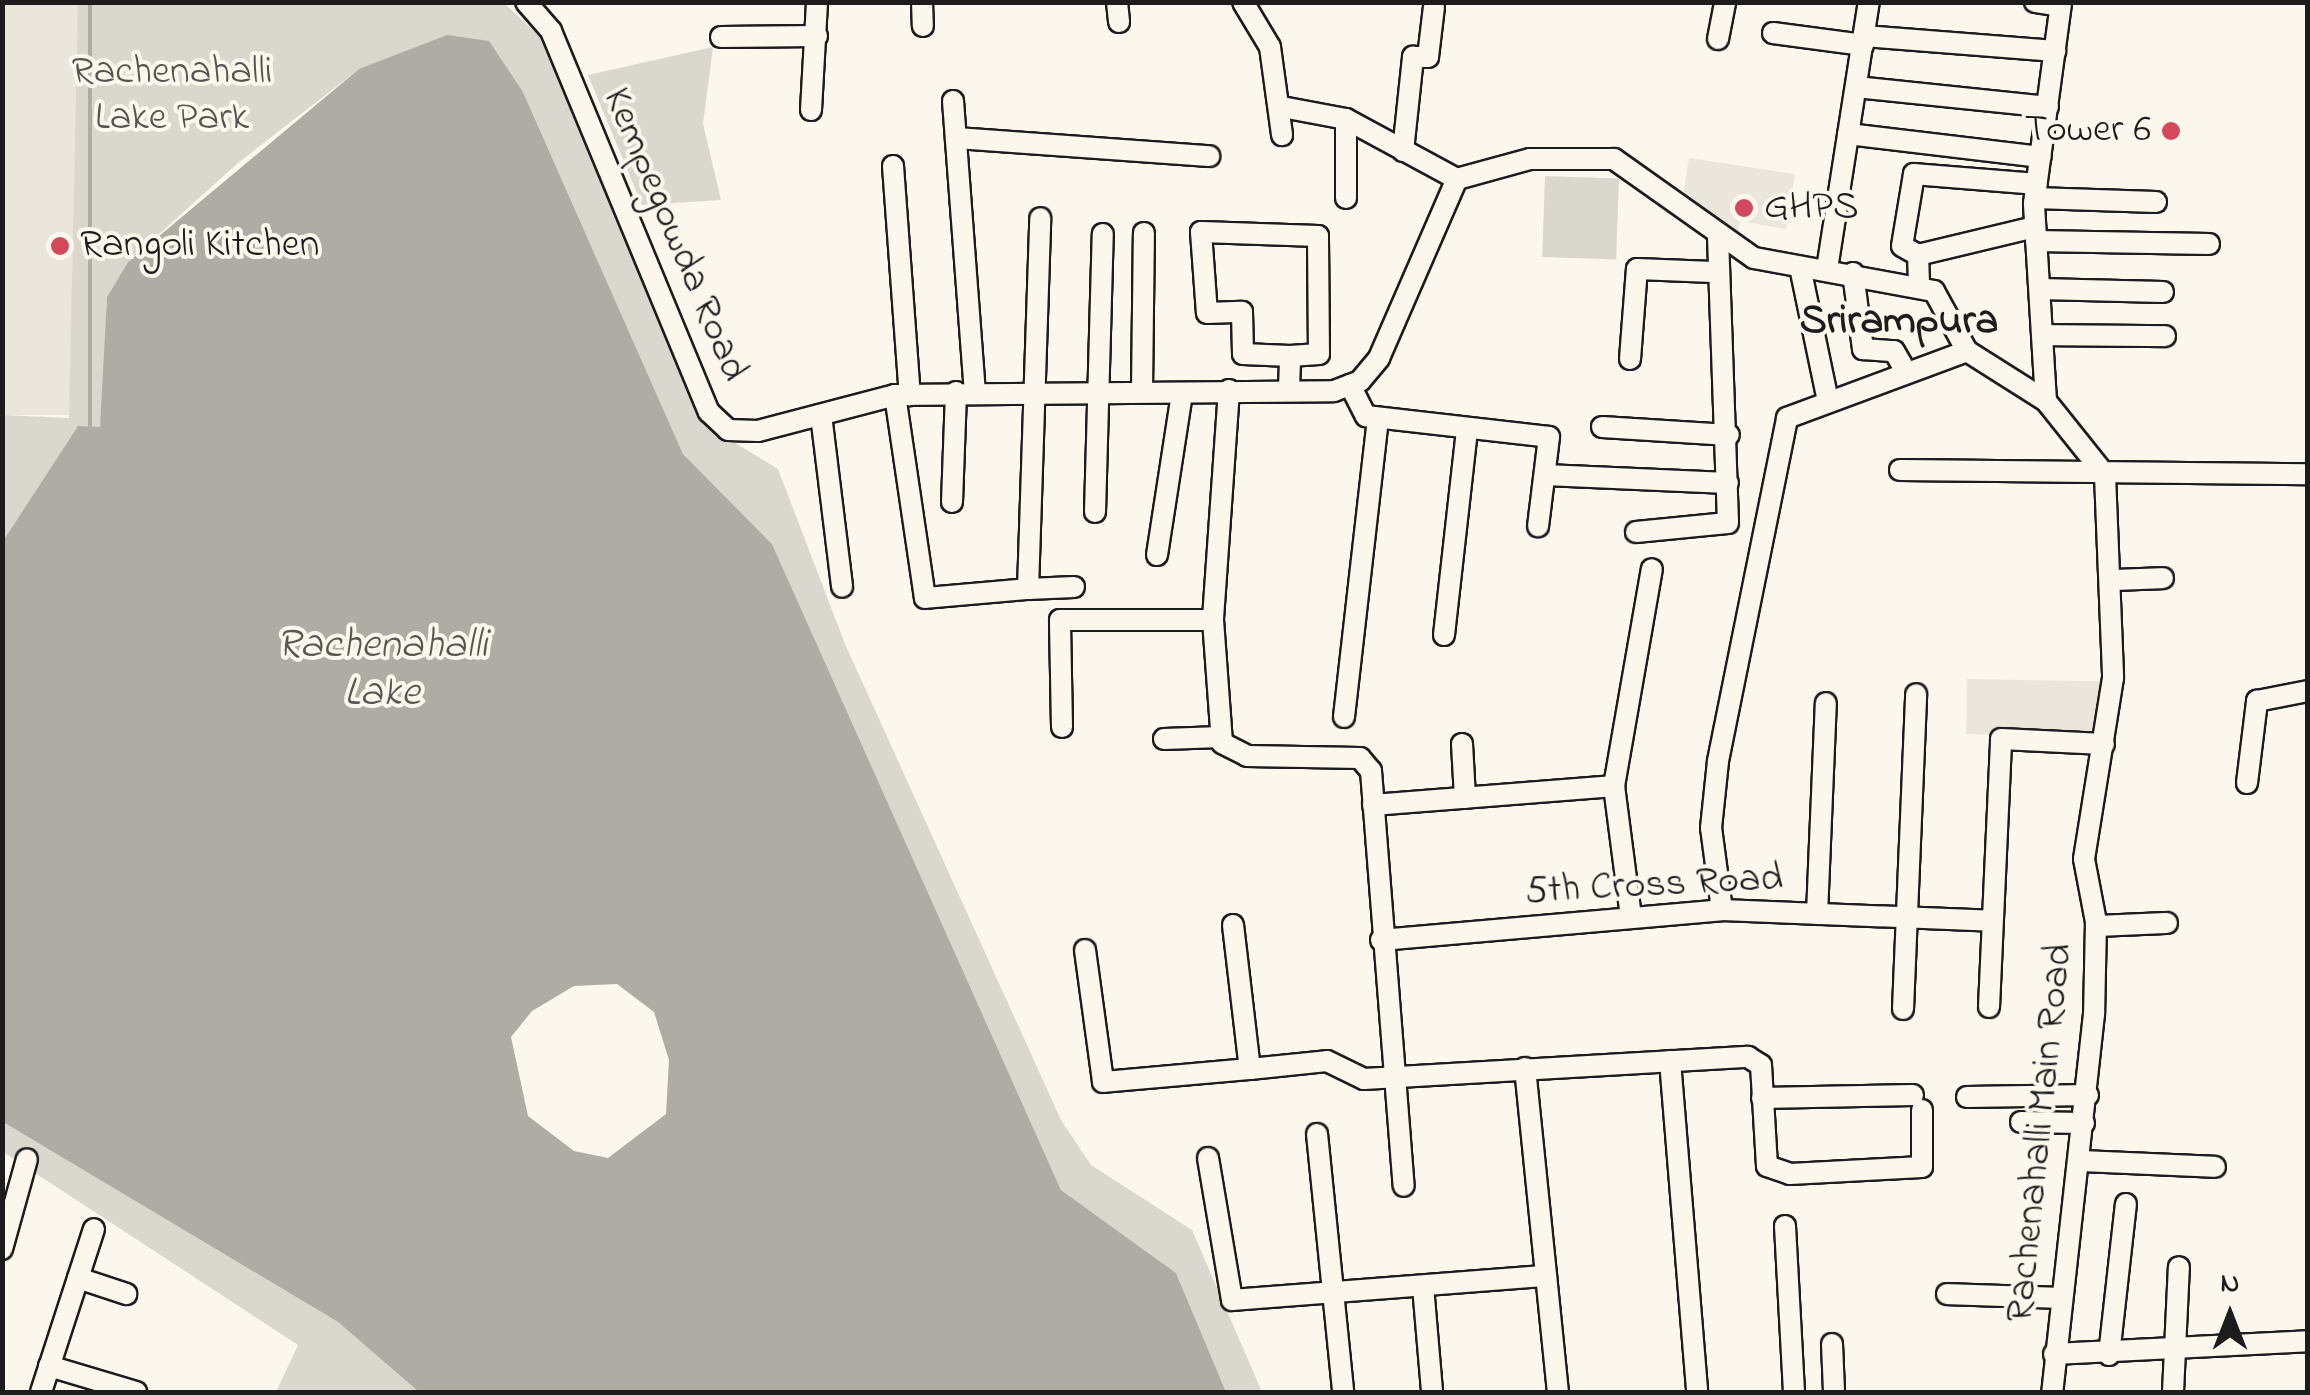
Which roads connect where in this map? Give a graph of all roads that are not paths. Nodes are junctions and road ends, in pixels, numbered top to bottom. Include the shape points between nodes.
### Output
1 (526, 2) edge
2 (817, 2) edge
3 (922, 2) edge
4 (1243, 2) edge
5 (1725, 2) edge
6 (1870, 2) edge
7 (2035, 2) edge
8 (2061, 4) edge
9 (1434, 8) dead end
10 (924, 26) dead end
11 (1773, 33) dead end
12 (817, 36) junction
13 (720, 37) dead end
14 (1718, 40) dead end
15 (1863, 40) junction
16 (2055, 52) junction
17 (1856, 86) junction
18 (953, 101) dead end
19 (1282, 106) junction
20 (2048, 106) junction
21 (811, 110) dead end
22 (1346, 119) junction
23 (1848, 134) junction
24 (1282, 135) dead end
25 (956, 138) junction
26 (1403, 151) junction
27 (1208, 156) dead end
28 (2041, 157) junction
29 (892, 166) dead end
30 (1457, 179) junction
31 (2036, 191) junction
32 (1346, 198) dead end
33 (2156, 202) dead end
34 (1040, 218) dead end
35 (1144, 233) dead end
36 (1102, 234) dead end
37 (1718, 234) junction
38 (2036, 234) junction
39 (2208, 244) dead end
40 (1918, 256) junction
41 (1800, 266) junction
42 (1827, 269) junction
43 (1713, 272) junction
44 (1853, 274) junction
45 (1919, 283) junction
46 (2040, 290) junction
47 (2163, 292) dead end
48 (2042, 335) junction
49 (2165, 336) dead end
50 (1967, 351) junction
51 (1282, 356) junction
52 (1630, 359) dead end
53 (1905, 370) junction
54 (1342, 388) junction
55 (1282, 389) junction
56 (1039, 390) junction
57 (1100, 390) junction
58 (1142, 390) junction
59 (1229, 390) junction
60 (966, 392) junction
61 (1182, 393) junction
62 (902, 395) junction
63 (2046, 400) junction
64 (1828, 402) junction
65 (821, 414) junction
66 (1378, 418) junction
67 (1602, 427) dead end
68 (1467, 429) junction
69 (1729, 435) junction
70 (2102, 465) junction
71 (1900, 470) dead end
72 (2308, 474) edge
73 (1545, 476) junction
74 (1728, 483) junction
75 (952, 502) dead end
76 (1094, 512) dead end
77 (1538, 526) dead end
78 (1636, 532) dead end
79 (1157, 555) dead end
80 (1652, 568) dead end
81 (2163, 578) dead end
82 (2112, 580) junction
83 (842, 587) dead end
84 (1074, 587) dead end
85 (1028, 588) junction
86 (1213, 620) junction
87 (1444, 635) dead end
88 (2308, 691) edge
89 (1916, 694) dead end
90 (1826, 703) dead end
91 (1344, 716) dead end
92 (1062, 727) dead end
93 (1221, 737) junction
94 (1164, 739) dead end
95 (1462, 744) dead end
96 (2104, 744) junction
97 (2247, 784) dead end
98 (1614, 786) junction
99 (1465, 798) junction
100 (1373, 806) junction
101 (1722, 910) junction
102 (1817, 914) junction
103 (1631, 917) junction
104 (1909, 918) junction
105 (1992, 920) junction
106 (2167, 923) dead end
107 (1233, 925) dead end
108 (2096, 926) junction
109 (1381, 940) junction
110 (1085, 950) dead end
111 (1989, 1007) dead end
112 (1903, 1009) dead end
113 (1670, 1061) junction
114 (1525, 1068) junction
115 (1250, 1069) junction
116 (1392, 1077) junction
117 (2088, 1094) junction
118 (1967, 1097) dead end
119 (1762, 1098) junction
120 (2021, 1122) dead end
121 (2084, 1123) junction
122 (1317, 1134) dead end
123 (1208, 1158) dead end
124 (27, 1159) dead end
125 (2080, 1161) junction
126 (2216, 1167) dead end
127 (1404, 1186) dead end
128 (2126, 1204) dead end
129 (1785, 1226) dead end
130 (94, 1229) dead end
131 (2, 1250) edge
132 (2180, 1267) dead end
133 (1546, 1276) junction
134 (78, 1278) junction
135 (1423, 1286) junction
136 (126, 1294) dead end
137 (1333, 1294) junction
138 (1947, 1294) dead end
139 (2060, 1298) junction
140 (2308, 1341) edge
141 (1832, 1344) dead end
142 (2178, 1352) junction
143 (2054, 1354) junction
144 (2109, 1354) junction
145 (49, 1366) junction
146 (41, 1392) edge
147 (136, 1392) edge
148 (1343, 1392) edge
149 (1432, 1392) edge
150 (1558, 1392) edge
151 (1696, 1392) edge
152 (1794, 1392) edge
153 (1834, 1392) edge
154 (2052, 1392) edge
155 (2174, 1392) edge

1 - 65 street, Kempegowda Road via 551,31 710,412 728,430 758,431
2 - 12 street
3 - 10 street
4 - 19 street via 1270,47
5 - 14 street
6 - 15 street
7 - 8 street
8 - 16 street
9 - 26 street via 1428,57 1413,57
11 - 15 street
12 - 13 street
12 - 21 street
15 - 16 street
15 - 17 street
16 - 20 street
17 - 20 street
17 - 23 street
18 - 25 street
19 - 22 street
19 - 24 street
20 - 28 street
22 - 26 street
22 - 32 street
23 - 28 street
23 - 42 street
25 - 27 street
25 - 60 street
26 - 30 street
28 - 31 street
29 - 62 street
30 - 37 street via 1530,159 1614,159
30 - 54 street via 1379,358
31 - 33 street
31 - 38 street
31 - 40 street via 1914,174 1902,246
34 - 56 street
35 - 58 street
36 - 57 street
37 - 41 street via 1754,258
37 - 43 street
38 - 39 street
38 - 40 street
38 - 46 street
40 - 45 street
41 - 42 street
41 - 64 street
42 - 44 street
43 - 52 street via 1637,269
43 - 69 street
44 - 45 street
44 - 53 street via 1863,349 1894,351
45 - 50 street via 1943,302
46 - 47 street
46 - 48 street
48 - 49 street
48 - 63 street
50 - 53 street
50 - 63 street
51 - 51 street via 1243,354 1242,312 1207,313 1200,232 1318,236 1319,354
51 - 55 street
53 - 64 street
54 - 55 street, Kempegowda Road
54 - 66 street via 1366,416
55 - 59 street, Kempegowda Road
56 - 57 street, Kempegowda Road
56 - 60 street, Kempegowda Road
56 - 85 street
57 - 58 street, Kempegowda Road
57 - 76 street
58 - 61 street, Kempegowda Road
59 - 61 street, Kempegowda Road
59 - 86 street
60 - 62 street, Kempegowda Road
60 - 75 street
61 - 79 street
62 - 65 street, Kempegowda Road
62 - 85 street via 924,598
63 - 70 street
64 - 101 street via 1787,418 1781,433 1718,761 1711,828
65 - 83 street
66 - 68 street
66 - 91 street
67 - 69 street
68 - 73 street via 1549,437
68 - 87 street
69 - 74 street
70 - 71 street
70 - 72 street
70 - 82 street, Rachenahalli Main Road
73 - 74 street
73 - 77 street
74 - 78 street via 1724,529
80 - 98 street
81 - 82 street
82 - 96 street, Rachenahalli Main Road
84 - 85 street
86 - 92 street via 1060,620
86 - 93 street
88 - 97 street via 2256,701
89 - 104 street
90 - 102 street
93 - 94 street
93 - 100 street via 1247,756 1360,758 1371,772
95 - 99 street
96 - 105 street via 2001,739
96 - 108 street, Rachenahalli Main Road via 2084,860
98 - 99 street
98 - 103 street
99 - 100 street
100 - 109 street
101 - 102 street, 5th Cross Road
101 - 103 street, 5th Cross Road
102 - 104 street, 5th Cross Road
103 - 109 street, 5th Cross Road
104 - 105 street, 5th Cross Road
104 - 112 street
105 - 111 street
106 - 108 street
107 - 115 street
108 - 117 street, Rachenahalli Main Road
109 - 116 street
110 - 115 street via 1103,1082
113 - 114 street
113 - 119 street via 1757,1060
113 - 151 street
114 - 116 street
114 - 133 street
115 - 116 street via 1321,1061 1357,1079
116 - 127 street
117 - 118 street
117 - 121 street, Rachenahalli Main Road
119 - 119 street via 1767,1166 1790,1174 1922,1168 1917,1103
120 - 121 street
121 - 125 street, Rachenahalli Main Road
122 - 137 street
123 - 137 street via 1225,1294
124 - 131 street
125 - 126 street
125 - 139 street, Rachenahalli Main Road
128 - 144 street
129 - 152 street
130 - 134 street
132 - 142 street
133 - 135 street
133 - 150 street
134 - 136 street
134 - 145 street
135 - 137 street
135 - 149 street
137 - 148 street
138 - 139 street
139 - 143 street, Rachenahalli Main Road
140 - 142 street
141 - 153 street
142 - 144 street
142 - 155 street
143 - 144 street
143 - 154 street, Rachenahalli Main Road
145 - 146 street
145 - 147 street

